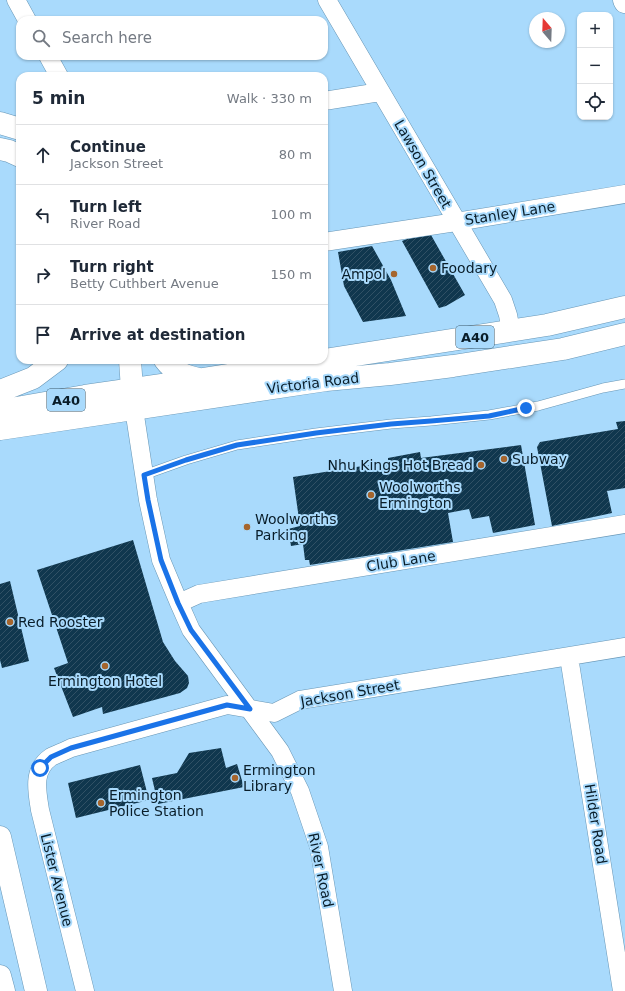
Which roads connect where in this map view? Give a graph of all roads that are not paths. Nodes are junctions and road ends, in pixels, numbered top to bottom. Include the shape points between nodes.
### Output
1 (16, 0) edge
2 (327, 0) edge
3 (25, 16) edge
4 (50, 60) edge
5 (57, 72) edge
6 (380, 92) junction
7 (328, 100) edge
8 (0, 123) edge
9 (16, 128) edge
10 (0, 149) edge
11 (16, 154) edge
12 (625, 194) edge
13 (456, 222) junction
14 (328, 241) edge
15 (625, 307) edge
16 (511, 331) junction
17 (625, 334) edge
18 (328, 359) edge
19 (52, 364) edge
20 (130, 364) edge
21 (168, 364) edge
22 (298, 364) edge
23 (204, 379) junction
24 (625, 384) edge
25 (0, 391) edge
26 (133, 399) junction
27 (1, 426) edge
28 (144, 475) junction
29 (625, 524) edge
30 (178, 603) junction
31 (625, 647) edge
32 (569, 657) junction
33 (250, 709) junction
34 (40, 768) joint
35 (0, 837) edge
36 (0, 976) edge
37 (4, 991) edge
38 (36, 991) edge
39 (84, 991) edge
40 (342, 991) edge
41 (622, 991) edge

1 - 3 street
2 - 6 street, Lawson Street
4 - 5 street
6 - 7 street
6 - 13 street, Lawson Street
8 - 9 highway
10 - 11 highway
12 - 13 street, Stanley Lane
13 - 14 street, Stanley Lane
13 - 16 street, Lawson Street via 503,300
15 - 16 highway, Victoria Road / A40
16 - 18 highway, Victoria Road / A40
17 - 26 highway, Victoria Road / A40 via 563,349 453,366
19 - 25 highway via 33,378
20 - 26 highway
21 - 23 highway via 187,377
22 - 23 highway, Victoria Road / A40
23 - 26 highway, Victoria Road / A40
24 - 28 lane via 489,416 391,424 237,445
26 - 27 highway, Victoria Road / A40
26 - 28 street, River Road
28 - 30 street, River Road via 161,560
29 - 30 street, Club Lane via 199,594
30 - 33 street, River Road via 191,630
31 - 32 street, Jackson Street
32 - 33 street, Jackson Street via 300,700 274,713
32 - 41 street, Hilder Road
33 - 34 street, Jackson Street via 227,705 71,748 51,757
33 - 40 street, River Road via 280,751 300,791 319,847
34 - 39 street, Lister Avenue via 36,787 40,810
35 - 38 highway
36 - 37 highway

